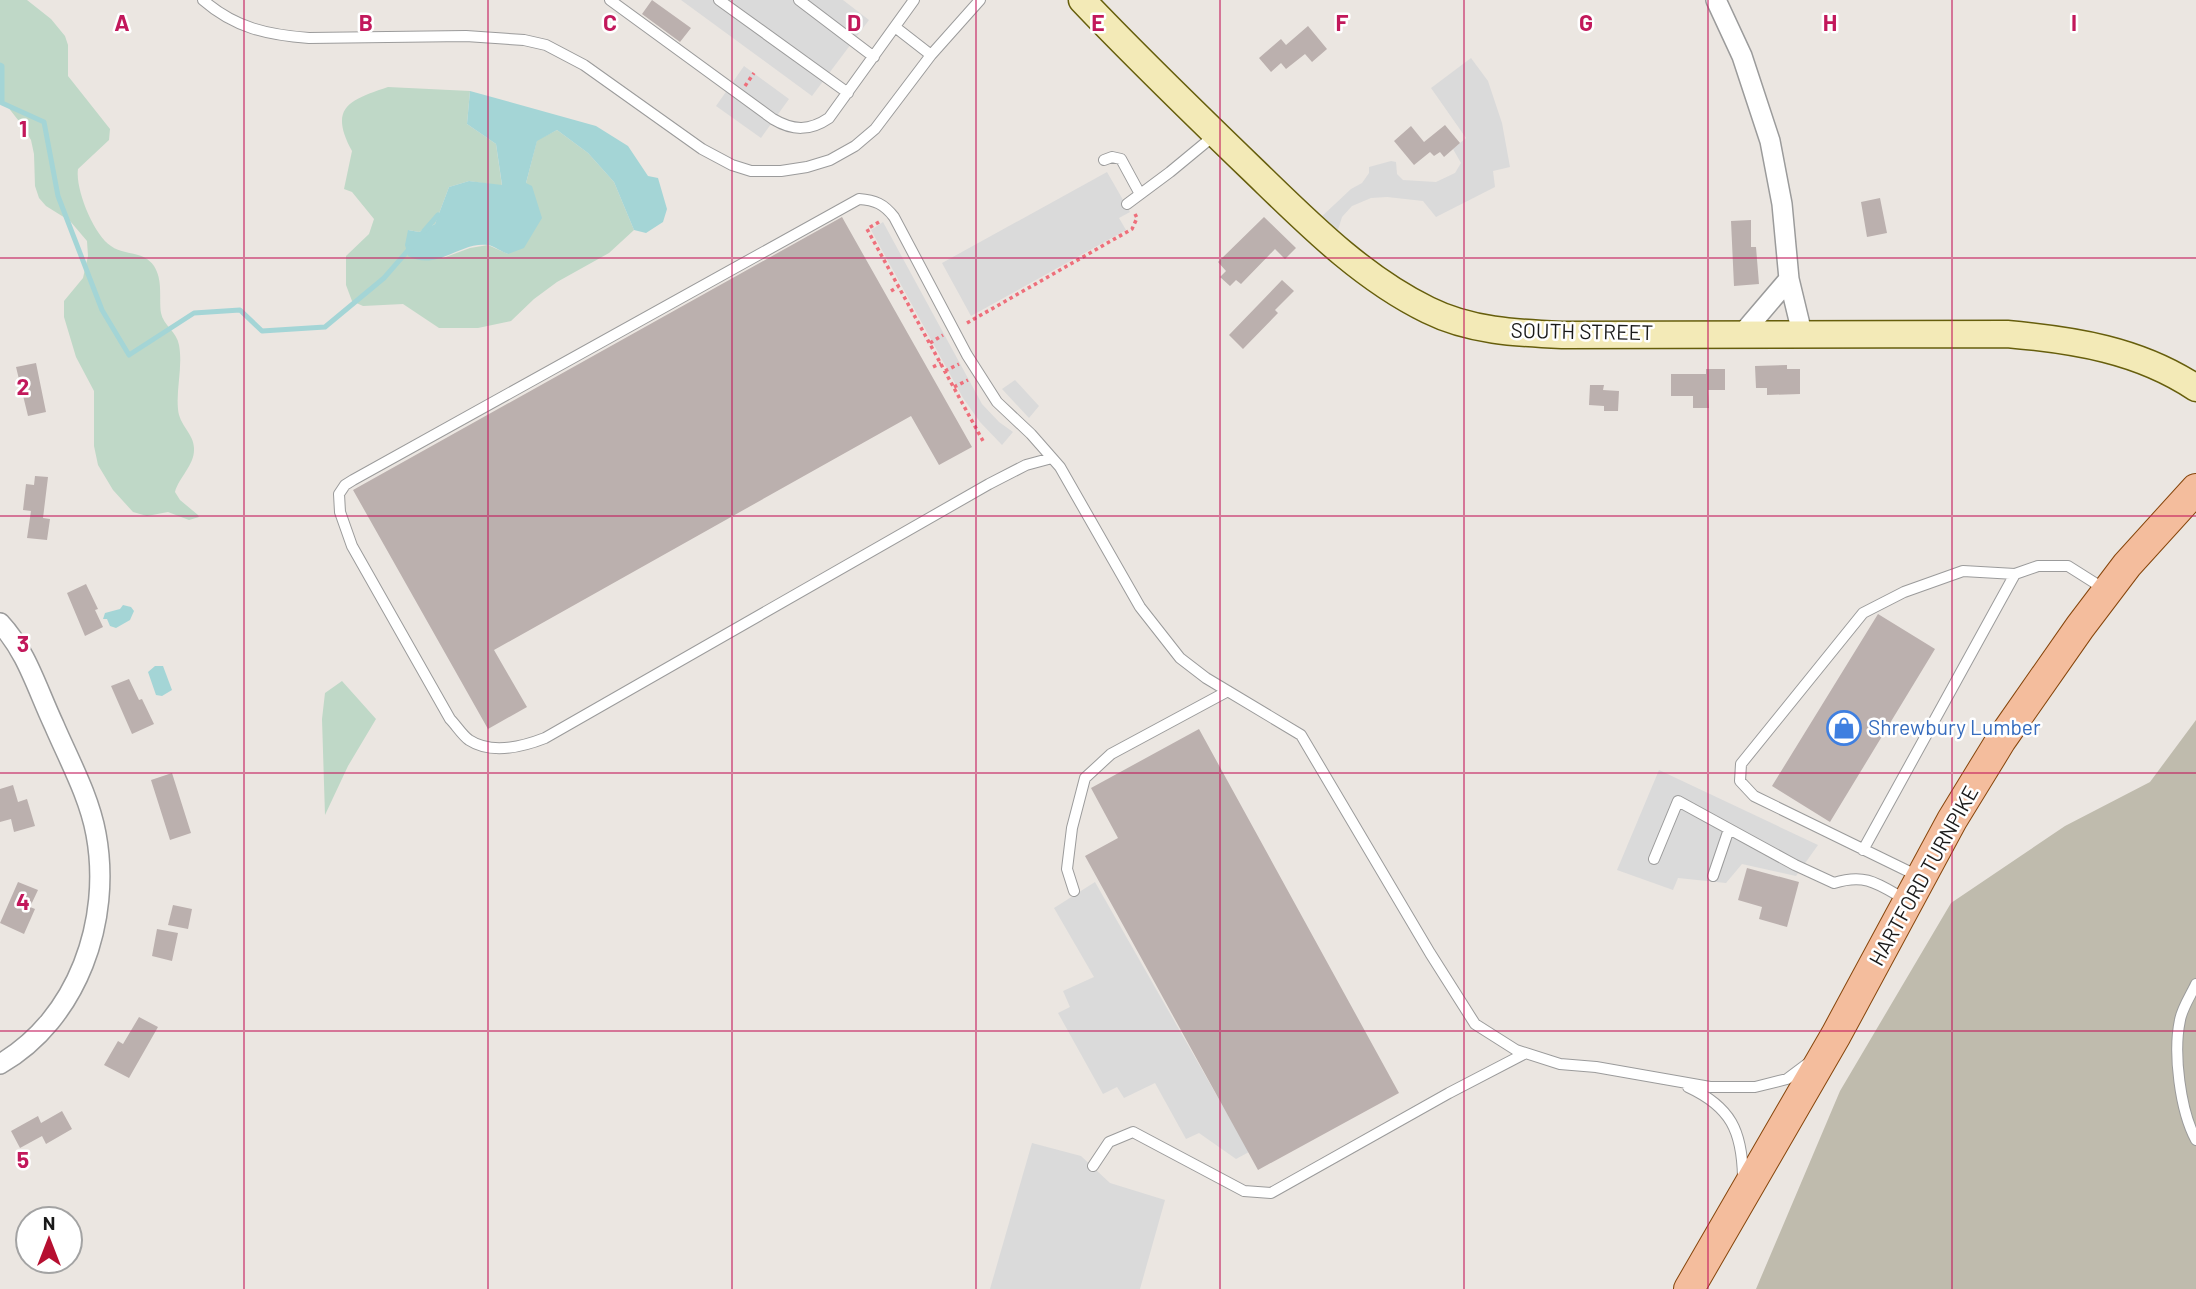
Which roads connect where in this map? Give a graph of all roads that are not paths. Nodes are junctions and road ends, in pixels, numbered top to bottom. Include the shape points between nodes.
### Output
1 (204, 0) edge
2 (610, 0) edge
3 (719, 0) edge
4 (799, 0) edge
5 (913, 0) edge
6 (980, 0) edge
7 (1082, 0) edge
8 (1716, 0) edge
9 (895, 27) junction
10 (931, 55) junction
11 (874, 57) junction
12 (848, 93) junction
13 (1216, 134) junction
14 (1104, 160) dead end
15 (1140, 194) junction
16 (1130, 207) road end
17 (1789, 279) junction
18 (1743, 334) junction
19 (1802, 334) junction
20 (2196, 388) edge
21 (1052, 458) junction
22 (2196, 489) edge
23 (2015, 574) junction
24 (2107, 590) junction
25 (0, 622) edge
26 (1228, 691) junction
27 (1729, 829) junction
28 (1863, 849) junction
29 (1654, 859) dead end
30 (1713, 876) dead end
31 (1915, 890) junction
32 (1074, 891) dead end
33 (2196, 984) edge
34 (1828, 1048) junction
35 (1524, 1054) junction
36 (0, 1065) edge
37 (1678, 1083) junction
38 (2196, 1140) edge
39 (1093, 1166) dead end
40 (1744, 1194) junction
41 (1689, 1289) edge

1 - 10 lane via 244,27 283,36 466,36 547,45 584,65 702,149 751,171 807,167 855,146 875,129
2 - 12 lane via 784,126 796,129 820,124
3 - 12 lane
4 - 11 lane
5 - 9 lane
6 - 10 lane
7 - 13 street, SOUTH STREET
8 - 17 street via 1742,56 1770,141
9 - 10 lane
9 - 11 lane
11 - 12 lane
13 - 15 lane
13 - 18 street, SOUTH STREET via 1347,256 1402,296 1453,320 1524,333
14 - 15 lane via 1121,159
15 - 16 lane
17 - 18 street
17 - 19 street
18 - 19 street, SOUTH STREET
19 - 20 street, SOUTH STREET via 2007,334 2061,339 2143,359
21 - 21 lane via 1026,464 989,484 545,738 518,748 492,748 470,740 450,719 352,546 340,512 339,494 353,480 859,199 874,200 894,217 997,402
21 - 26 lane via 1140,607 1180,658
22 - 24 main road, HARTFORD TURNPIKE
23 - 24 lane via 2038,566 2068,566
23 - 28 lane
23 - 28 lane via 1963,571 1863,612 1741,764 1740,780 1754,796
24 - 31 main road, HARTFORD TURNPIKE via 2001,740
25 - 36 street via 26,660 82,789 94,825 100,867 96,922 71,990 49,1025
26 - 32 lane via 1111,754 1085,778 1067,869
26 - 35 lane via 1301,735 1475,1024
27 - 29 lane via 1678,801
27 - 30 lane
27 - 31 lane via 1833,883 1863,878
28 - 31 lane
31 - 34 main road, HARTFORD TURNPIKE
33 - 38 lane via 2180,1018 2179,1065 2182,1103
34 - 37 lane via 1787,1079 1755,1087
34 - 40 main road, HARTFORD TURNPIKE
35 - 37 lane
35 - 39 lane via 1271,1193 1244,1191 1133,1132 1108,1142
37 - 40 lane via 1706,1095 1728,1114 1743,1158
40 - 41 main road, HARTFORD TURNPIKE

